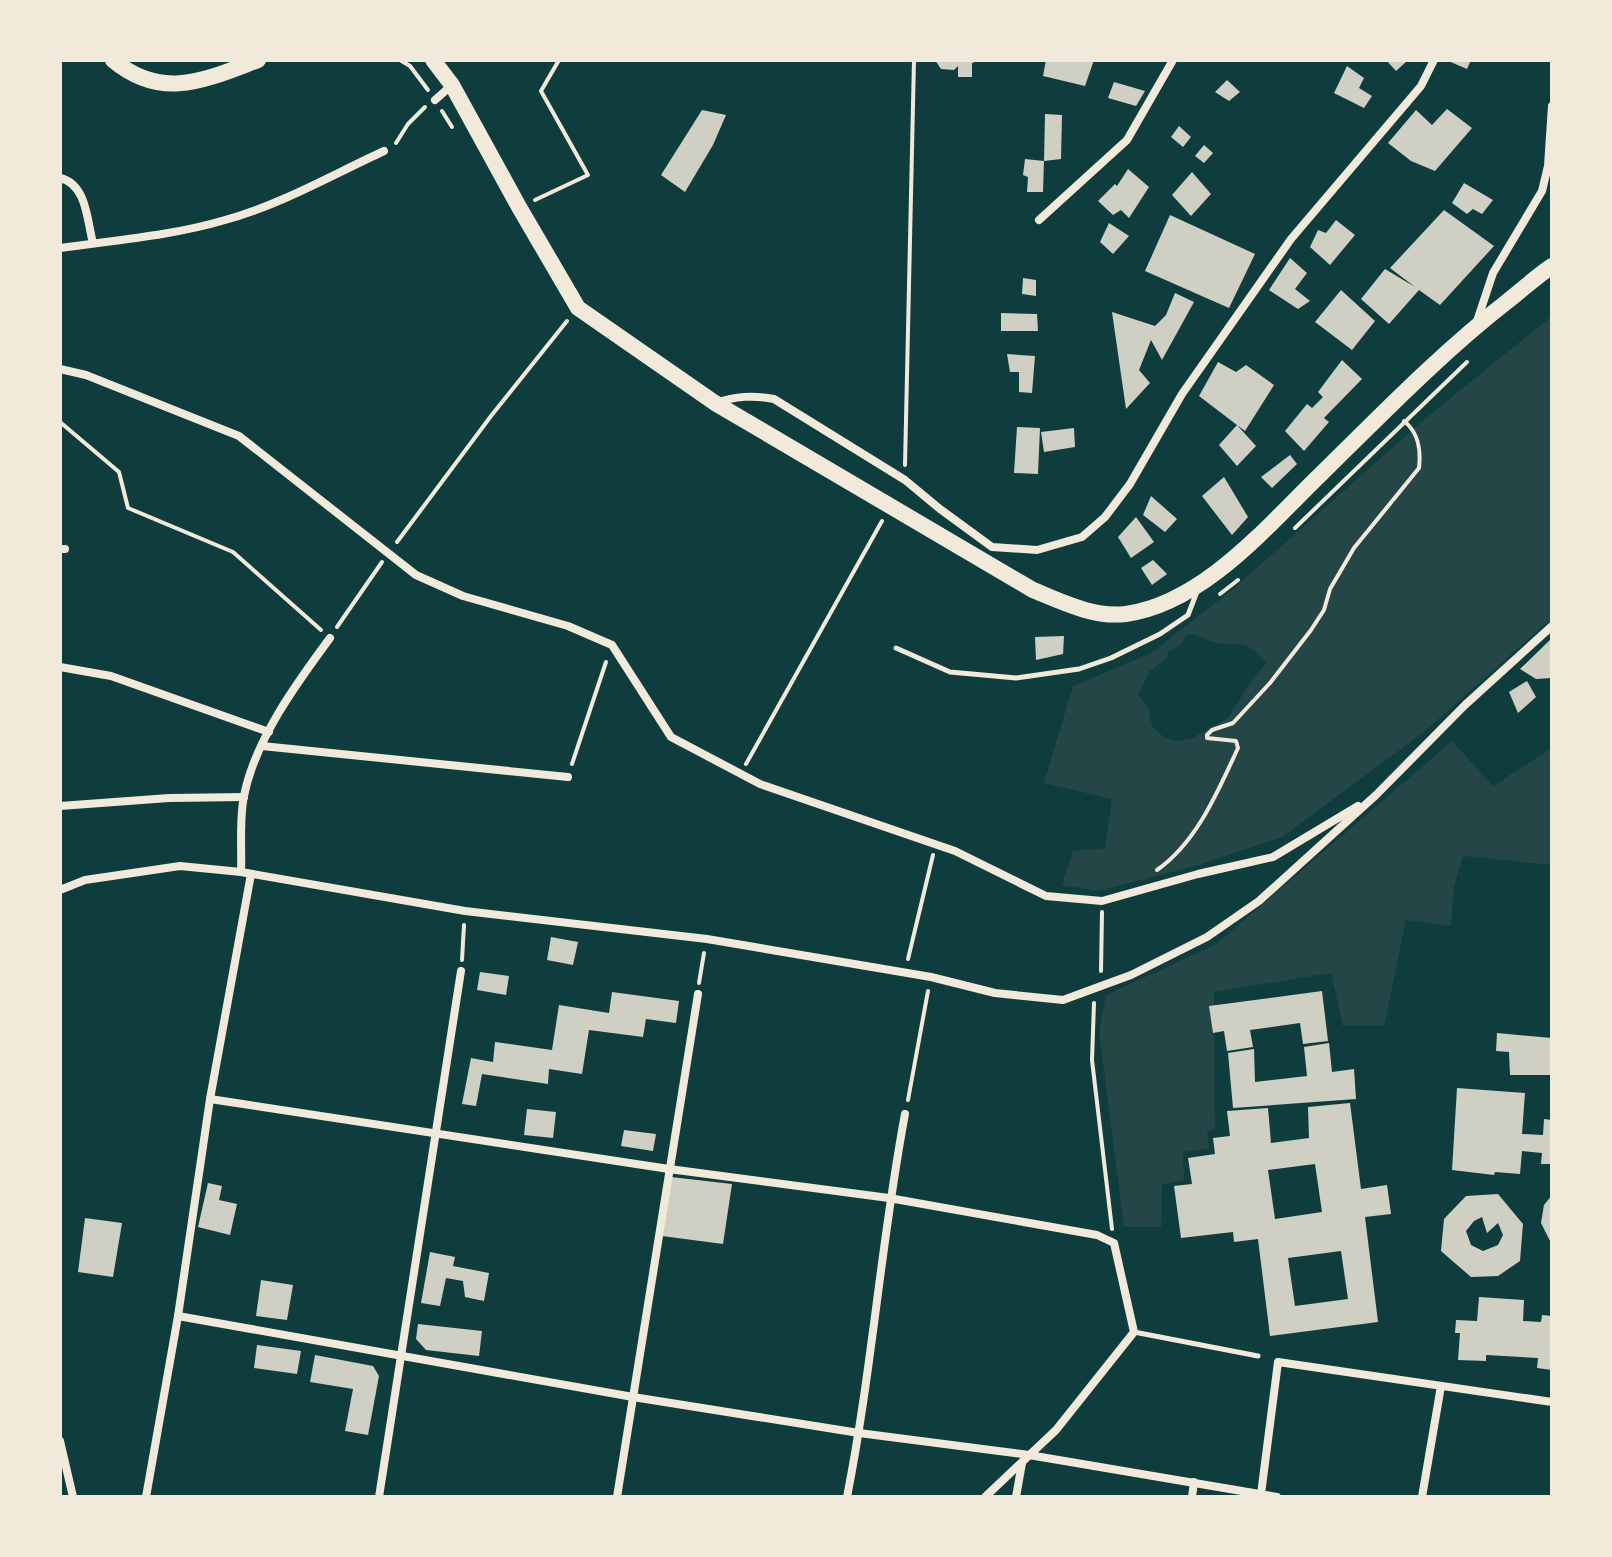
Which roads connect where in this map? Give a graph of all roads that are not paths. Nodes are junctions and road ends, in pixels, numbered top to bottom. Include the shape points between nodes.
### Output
1 (113, 60) edge
2 (258, 60) edge
3 (433, 60) edge
4 (1173, 60) edge
5 (1434, 60) edge
6 (452, 85) junction
7 (435, 100) road end
8 (1552, 106) edge
9 (384, 151) road end
10 (60, 178) edge
11 (1039, 220) dead end
12 (93, 243) junction
13 (60, 248) edge
14 (1552, 266) edge
15 (1476, 326) junction
16 (60, 369) edge
17 (715, 403) junction
18 (1200, 585) junction
19 (1552, 626) edge
20 (330, 638) road end
21 (896, 648) dead end
22 (60, 667) edge
23 (269, 732) junction
24 (262, 746) junction
25 (568, 777) road end
26 (1376, 795) junction
27 (244, 797) junction
28 (60, 806) edge
29 (241, 872) junction
30 (251, 874) junction
31 (60, 890) edge
32 (461, 971) road end
33 (698, 994) road end
34 (210, 1099) junction
35 (905, 1114) road end
36 (436, 1132) junction
37 (669, 1169) junction
38 (889, 1198) junction
39 (178, 1316) junction
40 (1134, 1332) junction
41 (401, 1356) junction
42 (1258, 1356) dead end
43 (1441, 1386) junction
44 (633, 1397) junction
45 (1552, 1402) edge
46 (859, 1433) junction
47 (60, 1441) edge
48 (1029, 1455) junction
49 (1022, 1463) junction
50 (1194, 1482) junction
51 (1261, 1494) junction
52 (73, 1497) edge
53 (146, 1497) edge
54 (379, 1497) edge
55 (617, 1497) edge
56 (847, 1497) edge
57 (985, 1497) edge
58 (1016, 1497) edge
59 (1192, 1497) edge
60 (1277, 1497) edge
61 (1422, 1497) edge

1 - 2 highway via 140,78 166,85 205,80
3 - 6 highway
4 - 11 street via 1127,140
5 - 17 street via 1421,86 1260,281 1182,394 1130,484 1082,537 1037,550 992,547 905,480 774,399 754,395
6 - 7 street
6 - 17 highway via 578,308
8 - 15 street via 1542,191 1493,273
9 - 12 street via 227,220
10 - 12 street via 80,191
12 - 13 street
14 - 15 highway
15 - 18 highway
16 - 26 street via 239,436 416,575 612,645 671,737 760,784 955,851 1046,896 1102,901 1273,857
17 - 18 highway via 1033,590 1075,607 1127,614
18 - 21 lane via 1188,615 1160,634 1079,669 1016,678 950,672
19 - 26 street
20 - 23 street via 290,692
22 - 23 street via 111,676
23 - 24 street
24 - 25 street
24 - 27 street
26 - 30 street via 1259,901 1207,937 1131,975 1063,1000 995,993 707,939 465,911
27 - 28 street
27 - 29 street
29 - 30 street
29 - 31 street via 180,866 85,880
30 - 34 street
32 - 36 street
33 - 37 street
34 - 36 street
34 - 39 street
35 - 38 street
36 - 37 street
36 - 41 street
37 - 38 street
37 - 44 street
38 - 40 street via 1097,1235 1114,1243
38 - 46 street
39 - 41 street
39 - 53 street
40 - 42 lane
40 - 48 street via 1056,1430
41 - 44 street
41 - 54 street
43 - 45 street
43 - 51 street via 1278,1362
43 - 61 street
44 - 46 street
44 - 55 street
46 - 48 street
46 - 56 street
47 - 52 street
48 - 49 street
48 - 50 street
49 - 57 street
49 - 58 street
50 - 51 street
50 - 59 street
51 - 60 street

